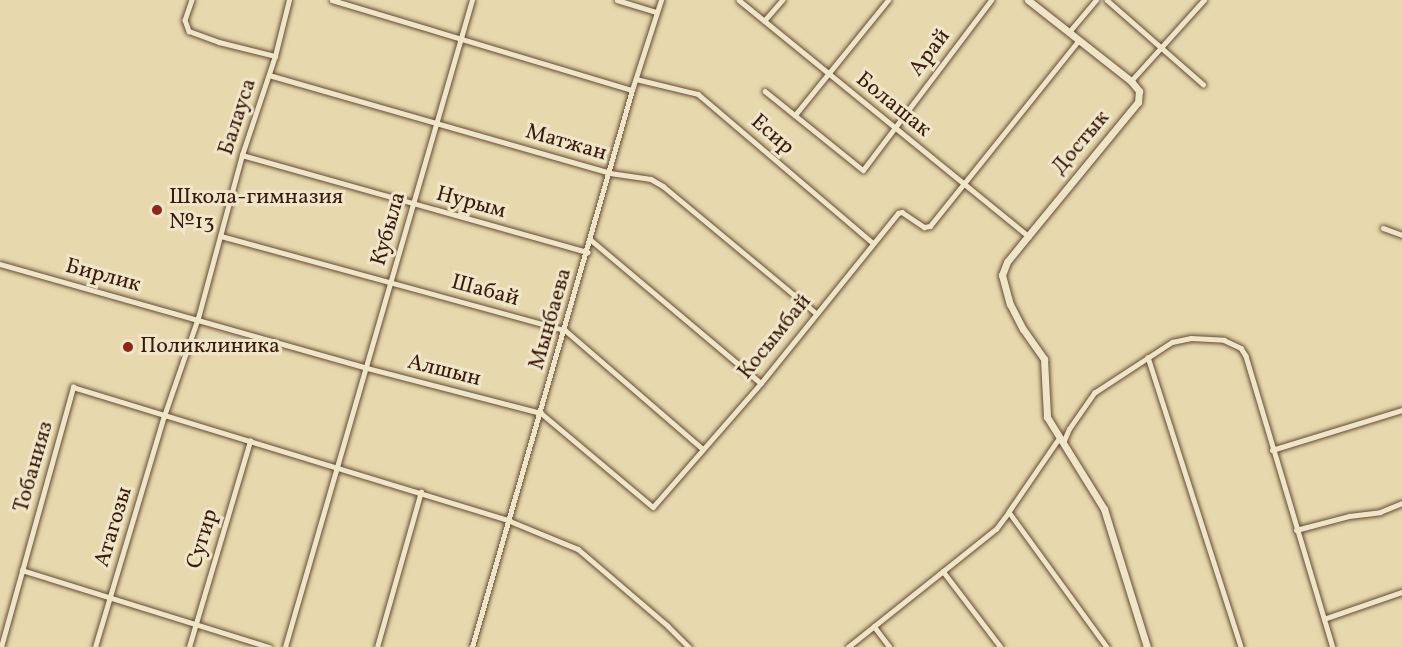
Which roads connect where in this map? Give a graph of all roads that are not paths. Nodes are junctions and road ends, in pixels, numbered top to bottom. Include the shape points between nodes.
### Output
1 (192, 0) edge
2 (289, 0) edge
3 (332, 0) edge
4 (472, 0) edge
5 (617, 0) edge
6 (661, 0) edge
7 (739, 0) edge
8 (782, 0) edge
9 (888, 0) edge
10 (991, 0) edge
11 (1028, 0) edge
12 (1096, 0) edge
13 (1107, 0) edge
14 (1204, 0) edge
15 (656, 12) junction
16 (764, 21) junction
17 (1069, 32) junction
18 (460, 40) junction
19 (1078, 40) junction
20 (1163, 46) junction
21 (275, 56) junction
22 (828, 74) junction
23 (269, 75) junction
24 (636, 78) junction
25 (1131, 81) junction
26 (1203, 84) dead end
27 (632, 90) junction
28 (765, 91) dead end
29 (795, 115) junction
30 (436, 123) junction
31 (895, 128) junction
32 (242, 155) junction
33 (610, 173) junction
34 (964, 184) junction
35 (413, 204) junction
36 (1383, 228) dead end
37 (1402, 235) edge
38 (221, 236) junction
39 (1028, 236) junction
40 (591, 240) junction
41 (873, 243) junction
42 (588, 252) junction
43 (0, 264) edge
44 (391, 283) junction
45 (816, 313) junction
46 (198, 318) junction
47 (565, 330) junction
48 (1148, 357) junction
49 (367, 368) junction
50 (761, 383) junction
51 (1402, 410) edge
52 (541, 412) junction
53 (164, 416) junction
54 (250, 441) junction
55 (1060, 442) junction
56 (704, 449) junction
57 (1272, 450) junction
58 (338, 467) junction
59 (420, 492) junction
60 (1402, 503) edge
61 (653, 507) joint
62 (1009, 512) junction
63 (510, 520) junction
64 (1296, 530) junction
65 (22, 570) junction
66 (943, 571) junction
67 (1402, 592) edge
68 (110, 597) junction
69 (1324, 619) junction
70 (195, 624) junction
71 (874, 626) junction
72 (1, 647) edge
73 (95, 647) edge
74 (189, 647) edge
75 (270, 647) edge
76 (285, 647) edge
77 (377, 647) edge
78 (472, 647) edge
79 (689, 647) edge
80 (848, 647) edge
81 (890, 647) edge
82 (1000, 647) edge
83 (1107, 647) edge
84 (1147, 647) edge
85 (1241, 647) edge
86 (1333, 647) edge

1 - 21 street via 185,20 189,31
2 - 21 street, Балауса
3 - 18 street
4 - 18 street, Кубыла
5 - 15 street
6 - 15 street, Мынбаева
7 - 16 street, Болашак
8 - 16 street
9 - 22 street
10 - 31 street, Арай
11 - 17 street
12 - 17 street
13 - 20 street
14 - 20 street
15 - 24 street, Мынбаева
16 - 22 street, Болашак
17 - 19 street
18 - 27 street
18 - 30 street, Кубыла
19 - 25 street
19 - 34 street
20 - 25 street
20 - 26 street
21 - 23 street, Балауса
22 - 29 street
22 - 31 street, Болашак
23 - 30 street, Матжан
23 - 32 street, Балауса
24 - 27 street, Мынбаева
24 - 41 street, Есир via 698,94
25 - 39 street, Достык via 1139,91 1138,102
27 - 33 street, Мынбаева
28 - 29 street, Арай
29 - 31 street, Арай via 863,170
30 - 33 street, Матжан
30 - 35 street, Кубыла
31 - 34 street, Болашак
32 - 35 street, Нурым
32 - 38 street, Балауса
33 - 40 street, Мынбаева
33 - 45 street, Матжан via 639,176 663,186
34 - 39 street, Болашак
34 - 41 street, Косымбай via 927,228 900,212
35 - 42 street, Нурым
35 - 44 street, Кубыла
36 - 37 street
38 - 44 street, Шабай
38 - 46 street, Балауса
39 - 55 street via 1007,262 1003,279 1018,321 1044,359 1045,411
40 - 42 street, Мынбаева
40 - 50 street
41 - 45 street, Косымбай
42 - 47 street, Мынбаева
43 - 46 street, Бирлик
44 - 47 street, Шабай
44 - 49 street, Кубыла
45 - 50 street, Косымбай
46 - 49 street, Алшын
46 - 53 street, Балауса
47 - 52 street, Мынбаева
47 - 56 street, Шабай
48 - 55 street via 1094,393
48 - 57 street via 1182,339 1224,340 1241,348
48 - 85 street
49 - 52 street, Алшын
49 - 58 street, Кубыла
50 - 56 street, Косымбай
51 - 57 street
52 - 61 street, Алшын
52 - 63 street, Мынбаева
53 - 54 street
53 - 65 street, Тобанияз via 73,387
53 - 68 street, Атагозы
54 - 58 street
54 - 70 street, Сугир
55 - 62 street
55 - 84 street via 1104,509
56 - 61 street, Косымбай
57 - 64 street
58 - 59 street
58 - 76 street, Кубыла
59 - 63 street
59 - 77 street
60 - 64 street via 1380,512
62 - 66 street via 996,529
62 - 83 street
63 - 78 street, Мынбаева
63 - 79 street via 578,549
64 - 69 street
65 - 68 street
65 - 72 street, Тобанияз
66 - 71 street
66 - 82 street
67 - 69 street
68 - 70 street
68 - 73 street, Атагозы
69 - 86 street
70 - 74 street, Сугир
70 - 75 street
71 - 80 street
71 - 81 street

